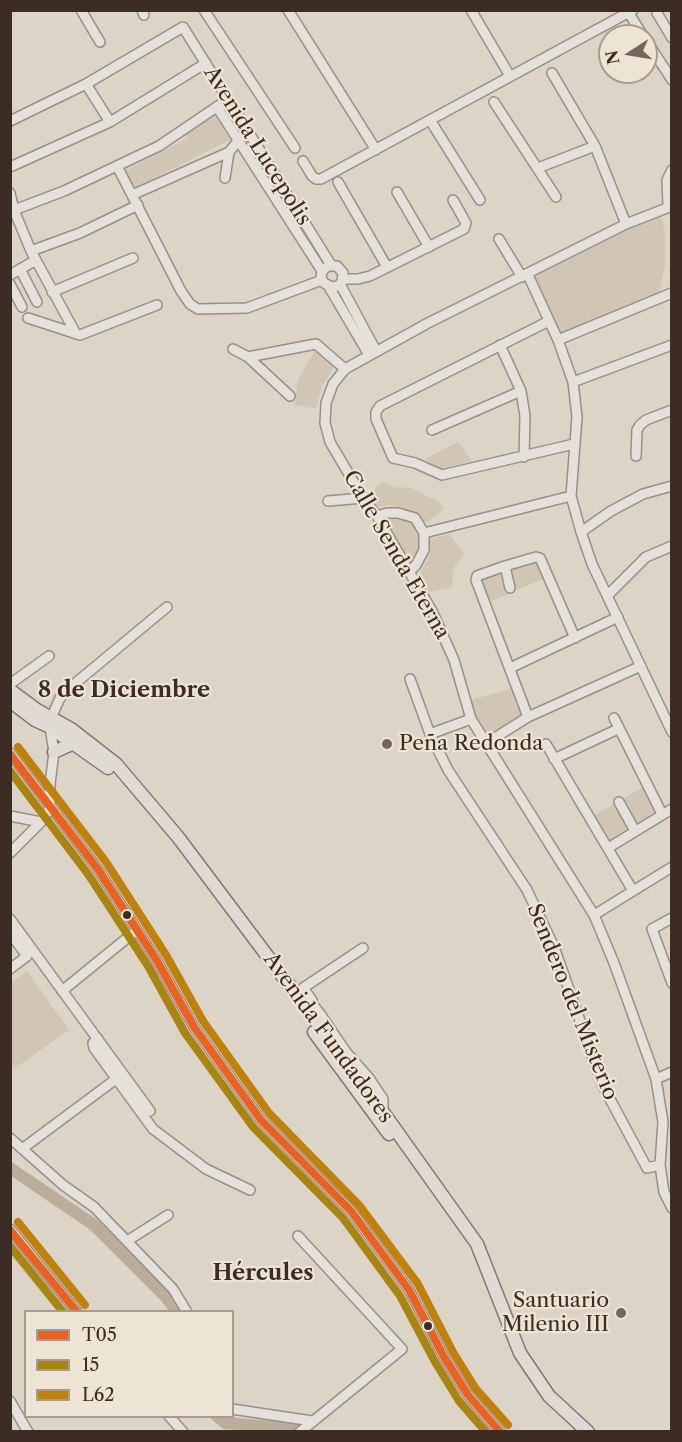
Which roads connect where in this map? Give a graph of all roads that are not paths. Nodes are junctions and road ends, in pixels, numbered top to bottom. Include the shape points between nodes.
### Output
1 (81, 10) edge
2 (204, 10) edge
3 (288, 10) edge
4 (471, 10) edge
5 (630, 11) edge
6 (657, 13) dead end
7 (672, 38) edge
8 (100, 42) dead end
9 (658, 58) edge
10 (206, 63) junction
11 (552, 73) dead end
12 (510, 76) junction
13 (672, 80) edge
14 (86, 84) junction
15 (228, 99) junction
16 (494, 102) dead end
17 (217, 107) junction
18 (430, 120) junction
19 (10, 121) edge
20 (110, 122) junction
21 (247, 129) junction
22 (239, 141) junction
23 (595, 146) junction
24 (295, 148) dead end
25 (376, 150) junction
26 (229, 152) junction
27 (303, 160) dead end
28 (117, 166) junction
29 (10, 167) edge
30 (538, 168) junction
31 (672, 170) edge
32 (225, 178) dead end
33 (339, 182) dead end
34 (397, 192) dead end
35 (10, 193) edge
36 (132, 195) junction
37 (556, 197) dead end
38 (453, 200) dead end
39 (480, 200) dead end
40 (138, 205) junction
41 (670, 206) edge
42 (14, 210) junction
43 (626, 224) junction
44 (499, 239) dead end
45 (429, 247) junction
46 (33, 255) junction
47 (133, 258) dead end
48 (331, 265) junction
49 (387, 267) junction
50 (20, 269) junction
51 (10, 275) edge
52 (525, 276) junction
53 (324, 280) junction
54 (342, 281) junction
55 (10, 284) edge
56 (52, 292) junction
57 (672, 293) edge
58 (37, 302) dead end
59 (157, 305) dead end
60 (22, 307) dead end
61 (348, 310) junction
62 (28, 318) dead end
63 (549, 321) junction
64 (76, 334) junction
65 (558, 340) junction
66 (500, 345) junction
67 (672, 345) edge
68 (233, 349) dead end
69 (373, 353) junction
70 (248, 357) junction
71 (345, 369) junction
72 (573, 382) junction
73 (521, 391) junction
74 (290, 396) dead end
75 (672, 410) edge
76 (432, 430) dead end
77 (574, 444) junction
78 (524, 456) junction
79 (636, 456) dead end
80 (672, 486) edge
81 (571, 496) junction
82 (363, 498) junction
83 (328, 501) dead end
84 (377, 516) junction
85 (581, 532) junction
86 (424, 533) junction
87 (672, 546) edge
88 (505, 566) junction
89 (410, 571) junction
90 (510, 588) dead end
91 (608, 595) junction
92 (167, 607) dead end
93 (618, 617) junction
94 (575, 638) junction
95 (49, 656) dead end
96 (641, 666) junction
97 (510, 668) junction
98 (410, 679) dead end
99 (10, 684) edge
100 (10, 690) edge
101 (10, 701) edge
102 (528, 717) junction
103 (614, 718) dead end
104 (471, 719) junction
105 (51, 722) junction
106 (618, 729) junction
107 (672, 732) edge
108 (430, 734) junction
109 (74, 743) junction
110 (485, 744) junction
111 (546, 744) dead end
112 (54, 752) junction
113 (10, 753) edge
114 (554, 759) junction
115 (619, 802) dead end
116 (50, 808) junction
117 (672, 809) edge
118 (662, 814) junction
119 (10, 816) edge
120 (41, 822) junction
121 (635, 831) junction
122 (608, 848) junction
123 (10, 853) edge
124 (672, 867) edge
125 (633, 891) junction
126 (594, 915) junction
127 (672, 918) edge
128 (10, 919) edge
129 (137, 930) junction
130 (10, 933) edge
131 (363, 948) dead end
132 (10, 969) edge
133 (672, 983) edge
134 (62, 991) junction
135 (297, 995) junction
136 (321, 1015) junction
137 (98, 1039) junction
138 (672, 1072) edge
139 (117, 1079) junction
140 (656, 1079) junction
141 (150, 1111) dead end
142 (383, 1112) junction
143 (667, 1120) edge
144 (10, 1138) edge
145 (22, 1149) junction
146 (660, 1165) junction
147 (250, 1190) dead end
148 (672, 1208) edge
149 (168, 1215) dead end
150 (10, 1229) edge
151 (298, 1236) dead end
152 (127, 1241) junction
153 (76, 1310) edge
154 (186, 1310) edge
155 (10, 1401) edge
156 (234, 1409) edge
157 (171, 1418) edge
158 (312, 1421) junction
159 (28, 1431) edge
160 (183, 1431) edge
161 (300, 1431) edge
162 (500, 1431) edge
163 (577, 1431) edge
164 (588, 1431) edge

1 - 8 street
2 - 24 street
3 - 25 street
4 - 12 street
5 - 12 street
6 - 7 street
9 - 13 street
10 - 14 street, Avenida Lucepolis via 183,27
10 - 15 street, Avenida Lucepolis
10 - 20 street
11 - 23 street
12 - 18 street
14 - 19 street
14 - 20 street
15 - 17 street
15 - 21 street, Avenida Lucepolis
16 - 30 street
17 - 22 street, Avenida Lucepolis
17 - 28 street via 159,146
18 - 25 street
18 - 39 street
20 - 29 street
21 - 22 street
21 - 48 street, Avenida Lucepolis
22 - 26 street
22 - 53 street, Avenida Lucepolis
23 - 30 street
23 - 43 street
25 - 27 street via 321,179 312,176
26 - 32 street
26 - 36 street
28 - 36 street
28 - 42 street
30 - 37 street
31 - 41 street via 667,180
33 - 49 street
34 - 45 street
35 - 42 street
36 - 40 street
38 - 45 street via 466,226
40 - 46 street
40 - 53 street via 181,291 198,309 247,308
41 - 43 street, Calle Senda Eterna
42 - 46 street
43 - 52 street, Calle Senda Eterna
44 - 52 street
45 - 49 street
46 - 50 street
46 - 56 street
47 - 56 street
48 - 53 street via 326,267
48 - 54 street, Avenida Lucepolis via 340,268
49 - 54 street
50 - 51 street
50 - 58 street
52 - 63 street
52 - 69 street, Calle Senda Eterna
53 - 54 street via 335,287
53 - 61 street, Avenida Lucepolis
54 - 61 street, Avenida Lucepolis
55 - 60 street
56 - 64 street
57 - 65 street
59 - 64 street via 86,334
61 - 69 street, Avenida Lucepolis
62 - 64 street
63 - 65 street
63 - 66 street
65 - 72 street
66 - 73 street
66 - 78 street via 380,406 376,419 393,458 442,475
67 - 72 street
68 - 70 street
69 - 71 street, Calle Senda Eterna
70 - 71 street via 316,344
70 - 74 street
71 - 82 street, Calle Senda Eterna via 333,384 326,403 325,423 330,442
72 - 77 street via 577,417
73 - 76 street
73 - 78 street
75 - 79 street via 640,425
77 - 78 street
77 - 81 street
80 - 85 street via 643,494
81 - 85 street
81 - 86 street
82 - 83 street
82 - 84 street, Calle Senda Eterna
84 - 86 street via 398,513 415,518
84 - 89 street, Calle Senda Eterna
85 - 91 street
86 - 89 street via 424,550
87 - 91 street via 646,557
88 - 90 street
88 - 94 street via 541,559
88 - 97 street via 480,573 476,578
89 - 104 street, Calle Senda Eterna via 454,660
91 - 93 street
92 - 105 street via 72,686 60,698
93 - 94 street
93 - 96 street
94 - 97 street
95 - 99 street
96 - 102 street
96 - 107 street
97 - 102 street
98 - 108 street, Sendero del Misterio
100 - 105 main road, Avenida Fundadores
101 - 105 main road, Avenida Fundadores via 35,720
102 - 110 street
103 - 106 street
104 - 108 street
104 - 110 street, Calle Senda Eterna
105 - 109 main road, Avenida Fundadores
105 - 112 street
105 - 135 main road, Avenida Fundadores via 71,729 116,764 178,837
106 - 114 street
106 - 118 street
108 - 146 street, Sendero del Misterio via 448,770 526,890 554,947 603,1086 647,1168
109 - 112 main road
109 - 163 main road, Avenida Fundadores via 130,789 376,1116 470,1248 512,1357 543,1401
110 - 126 street, Calle Senda Eterna
111 - 114 street
112 - 116 street
113 - 116 street
114 - 122 street
115 - 121 street
116 - 120 street
116 - 129 street via 97,868
117 - 118 street
118 - 121 street
119 - 120 street
120 - 123 street
121 - 122 street
122 - 125 street
124 - 125 street
125 - 126 street
126 - 140 street, Calle Senda Eterna
127 - 133 street via 652,929
128 - 134 street
129 - 134 street
129 - 162 street via 194,1027 261,1120 351,1211 409,1290 468,1395
130 - 132 street via 27,956
131 - 136 street via 303,988
134 - 137 street
135 - 136 street via 310,1001
135 - 142 main road, Avenida Fundadores
136 - 142 street via 383,1099
137 - 139 street via 93,1046
137 - 141 street
138 - 140 street
139 - 145 street
139 - 147 street via 153,1130 206,1169
140 - 143 street, Calle Senda Eterna
142 - 164 main road, Avenida Fundadores via 477,1244 520,1353 549,1396
143 - 146 street, Calle Senda Eterna
144 - 145 street
145 - 152 street via 94,1207
146 - 148 street, Calle Senda Eterna via 664,1192
149 - 152 street
150 - 153 street
151 - 158 street via 402,1349
152 - 154 street via 173,1289
155 - 159 street
156 - 158 street
157 - 160 street
158 - 161 street

